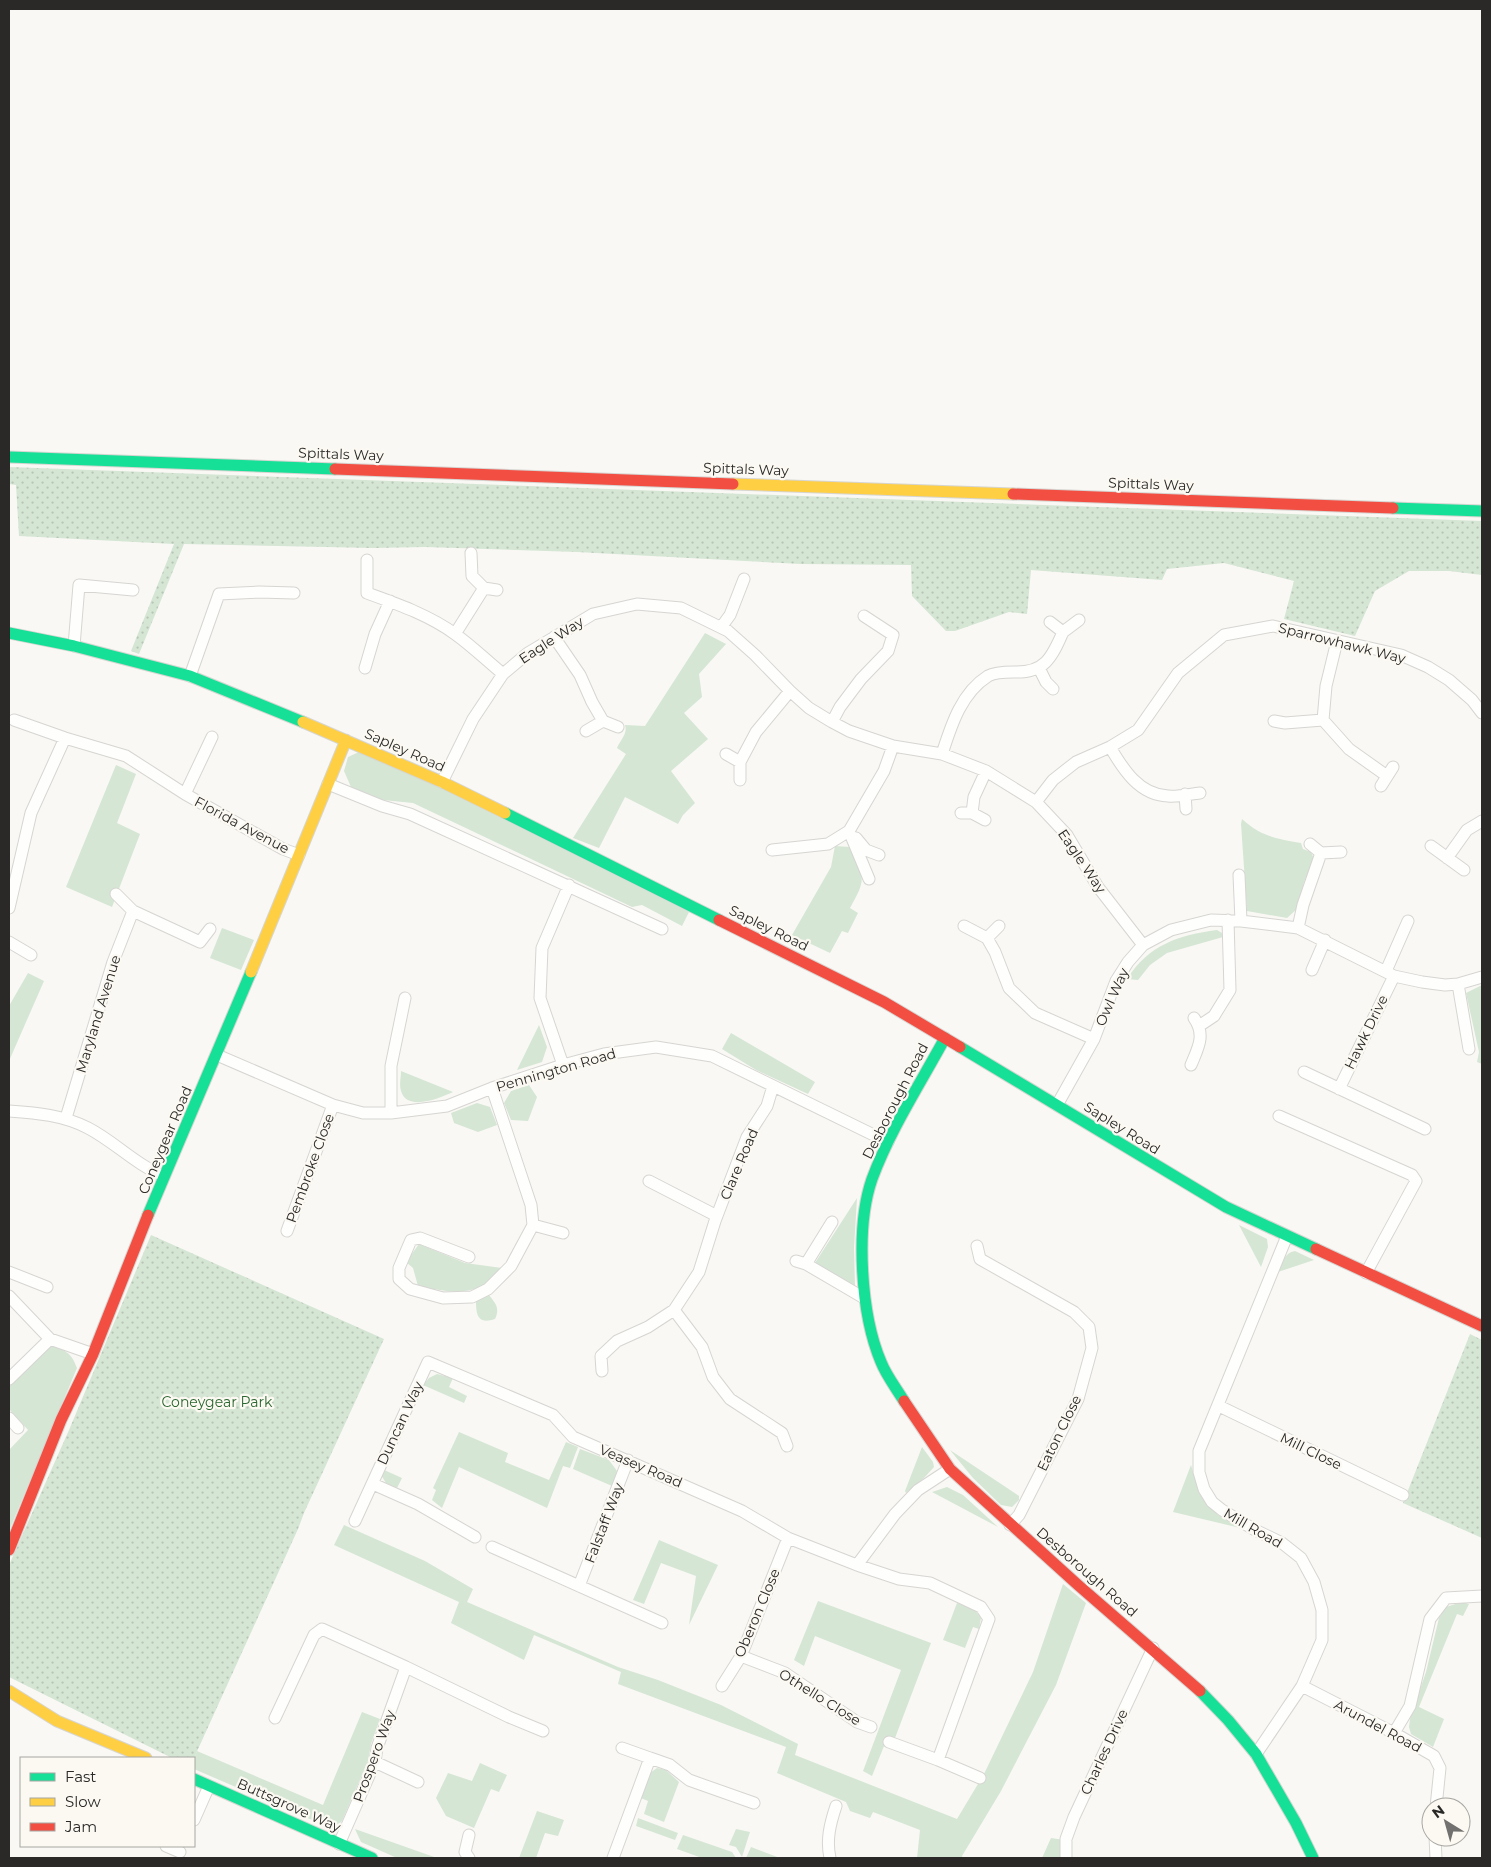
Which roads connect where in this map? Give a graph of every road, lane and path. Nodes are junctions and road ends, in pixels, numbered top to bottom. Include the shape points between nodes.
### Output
1 (9, 457) edge
2 (1482, 511) edge
3 (471, 553) dead end
4 (367, 560) dead end
5 (741, 583) dead end
6 (484, 588) junction
7 (133, 590) dead end
8 (497, 590) dead end
9 (294, 593) dead end
10 (390, 601) junction
11 (864, 616) dead end
12 (1079, 620) dead end
13 (1050, 622) dead end
14 (722, 626) junction
15 (1063, 632) junction
16 (9, 634) edge
17 (455, 634) junction
18 (554, 637) junction
19 (1337, 640) junction
20 (74, 646) junction
21 (365, 668) dead end
22 (1039, 668) junction
23 (503, 674) junction
24 (190, 676) junction
25 (1053, 689) dead end
26 (790, 691) junction
27 (1482, 713) edge
28 (14, 720) dead end
29 (1323, 720) junction
30 (604, 721) junction
31 (832, 722) junction
32 (1281, 726) dead end
33 (618, 727) dead end
34 (586, 731) dead end
35 (212, 737) dead end
36 (64, 738) junction
37 (346, 740) junction
38 (893, 746) junction
39 (1110, 747) junction
40 (726, 754) dead end
41 (942, 754) junction
42 (740, 762) junction
43 (986, 772) junction
44 (1387, 776) dead end
45 (740, 780) dead end
46 (442, 782) junction
47 (328, 784) junction
48 (1200, 793) dead end
49 (185, 794) junction
50 (1185, 794) junction
51 (1036, 802) junction
52 (1186, 809) dead end
53 (985, 820) dead end
54 (1482, 821) edge
55 (1458, 822) dead end
56 (1467, 830) junction
57 (850, 831) junction
58 (1310, 844) dead end
59 (1431, 846) dead end
60 (772, 850) dead end
61 (1341, 852) dead end
62 (1321, 853) junction
63 (299, 855) junction
64 (880, 855) dead end
65 (1447, 858) junction
66 (1464, 870) dead end
67 (1238, 876) dead end
68 (869, 879) dead end
69 (569, 885) junction
70 (116, 894) dead end
71 (9, 908) edge
72 (134, 911) junction
73 (1228, 920) junction
74 (1241, 921) junction
75 (1408, 921) dead end
76 (964, 926) dead end
77 (999, 926) dead end
78 (1298, 928) junction
79 (210, 929) dead end
80 (662, 929) dead end
81 (987, 938) junction
82 (1325, 940) junction
83 (9, 942) edge
84 (1143, 945) junction
85 (31, 955) dead end
86 (1312, 970) dead end
87 (1390, 973) junction
88 (1482, 976) edge
89 (1458, 984) junction
90 (405, 998) dead end
91 (945, 1038) junction
92 (1094, 1039) junction
93 (1469, 1049) dead end
94 (217, 1055) junction
95 (563, 1065) junction
96 (1191, 1065) dead end
97 (1304, 1072) dead end
98 (774, 1086) junction
99 (492, 1088) junction
100 (1339, 1089) junction
101 (333, 1105) junction
102 (1057, 1105) junction
103 (9, 1111) edge
104 (391, 1113) junction
105 (1279, 1116) dead end
106 (66, 1118) junction
107 (1425, 1129) dead end
108 (888, 1142) junction
109 (164, 1176) junction
110 (649, 1181) dead end
111 (717, 1216) junction
112 (832, 1222) dead end
113 (533, 1225) junction
114 (287, 1231) dead end
115 (563, 1233) dead end
116 (1286, 1236) junction
117 (977, 1246) dead end
118 (469, 1257) dead end
119 (9, 1272) edge
120 (1366, 1273) junction
121 (47, 1287) dead end
122 (9, 1296) edge
123 (864, 1298) junction
124 (674, 1310) junction
125 (1482, 1326) edge
126 (50, 1339) junction
127 (93, 1354) junction
128 (428, 1362) joint
129 (602, 1371) dead end
130 (9, 1379) edge
131 (1219, 1406) junction
132 (9, 1418) edge
133 (18, 1428) dead end
134 (787, 1446) dead end
135 (628, 1460) junction
136 (950, 1469) junction
137 (372, 1484) junction
138 (1403, 1495) dead end
139 (355, 1521) dead end
140 (1010, 1525) junction
141 (475, 1538) dead end
142 (788, 1538) junction
143 (492, 1547) dead end
144 (9, 1550) edge
145 (857, 1565) junction
146 (579, 1586) junction
147 (1482, 1596) edge
148 (662, 1623) dead end
149 (1153, 1648) junction
150 (741, 1656) junction
151 (406, 1667) junction
152 (722, 1686) dead end
153 (1302, 1686) junction
154 (9, 1692) edge
155 (275, 1718) dead end
156 (871, 1727) dead end
157 (543, 1731) dead end
158 (1394, 1733) junction
159 (889, 1742) dead end
160 (622, 1748) dead end
161 (1256, 1754) junction
162 (144, 1757) edge
163 (650, 1758) junction
164 (938, 1760) junction
165 (375, 1762) junction
166 (980, 1778) dead end
167 (195, 1779) edge
168 (418, 1782) dead end
169 (209, 1786) junction
170 (1437, 1797) edge
171 (754, 1803) dead end
172 (836, 1806) dead end
173 (195, 1818) edge
174 (469, 1835) dead end
175 (339, 1844) junction
176 (168, 1847) edge
177 (180, 1852) edge
178 (372, 1858) edge
179 (469, 1858) edge
180 (613, 1858) edge
181 (830, 1858) edge
182 (1066, 1858) edge
183 (1313, 1858) edge

1 - 2 main road, Spittals Way
3 - 6 street via 472,576
4 - 10 street via 366,593
5 - 14 street via 730,615
6 - 8 street
6 - 17 street
7 - 20 street via 79,586
9 - 24 street via 214,591
10 - 17 street
10 - 21 street via 375,634
11 - 31 street via 893,635 888,651 861,679
12 - 15 street
13 - 15 street
14 - 18 street, Eagle Way via 681,608 636,604 593,614
14 - 26 street, Eagle Way
15 - 22 street via 1052,656
16 - 20 main road, Sapley Road
17 - 23 street
18 - 23 street, Eagle Way
18 - 30 street via 580,675
19 - 27 street, Sparrowhawk Way via 1401,655 1428,667 1449,680
19 - 29 street via 1326,686
19 - 39 street, Sparrowhawk Way via 1273,626 1224,635 1178,673 1138,730
20 - 24 main road, Sapley Road
22 - 25 street
22 - 41 street via 989,676 972,690 955,715
23 - 46 street, Eagle Way via 473,719
24 - 37 main road, Sapley Road
26 - 31 street, Eagle Way
26 - 42 street via 756,732
28 - 36 street, Florida Avenue
29 - 32 street
29 - 44 street via 1349,750
30 - 33 street
30 - 34 street
31 - 38 street, Eagle Way
35 - 49 street, Florida Avenue
36 - 49 street, Florida Avenue via 126,756
36 - 71 street via 31,813
37 - 46 main road, Sapley Road
37 - 47 main road, Coneygear Road
38 - 41 street, Eagle Way
38 - 57 street via 884,771
39 - 50 street via 1124,770 1143,789 1167,796
39 - 51 street, Sparrowhawk Way via 1076,762 1053,780
40 - 42 street
41 - 43 street, Eagle Way
42 - 45 street
43 - 51 street, Eagle Way
43 - 53 street via 966,813
46 - 91 main road, Sapley Road via 878,999
47 - 63 main road, Coneygear Road
47 - 69 street via 410,814
48 - 50 street
49 - 63 street, Florida Avenue
50 - 52 street
51 - 84 street, Eagle Way via 1067,835 1098,886
54 - 56 street
55 - 56 street
56 - 65 street
57 - 60 street via 828,844
57 - 64 street via 866,850
57 - 68 street
58 - 62 street
59 - 65 street
61 - 62 street
62 - 78 street
63 - 94 main road, Coneygear Road
65 - 66 street
67 - 74 street
69 - 80 street
69 - 95 street via 542,948 540,998
70 - 72 street
72 - 79 street via 200,942
72 - 106 street, Maryland Avenue via 113,962
73 - 74 street, Owl Way
73 - 84 street, Owl Way via 1211,920 1172,930
73 - 96 street via 1230,990 1214,1016 1197,1022 1201,1039
74 - 78 street, Owl Way
75 - 87 street
76 - 81 street
77 - 81 street
78 - 82 street, Owl Way
81 - 92 street via 1009,988 1035,1013
82 - 86 street
82 - 87 street, Owl Way
83 - 85 street
84 - 92 street, Owl Way via 1116,981
87 - 89 street, Owl Way via 1422,982
87 - 100 street, Hawk Drive
88 - 89 street, Owl Way
89 - 93 street
90 - 104 street via 391,1066
91 - 102 main road, Sapley Road
91 - 108 main road, Desborough Road
92 - 102 street, Owl Way
94 - 101 street, Pennington Road
94 - 109 main road, Coneygear Road
95 - 98 street, Pennington Road via 604,1054 656,1047 712,1056
95 - 99 street, Pennington Road
97 - 100 street
98 - 108 street, Pennington Road
98 - 111 street, Clare Road via 767,1106 747,1137
99 - 104 street, Pennington Road via 447,1106
99 - 113 street via 531,1205
100 - 107 street
101 - 104 street, Pennington Road via 363,1113
101 - 114 street, Pembroke Close
102 - 116 main road, Sapley Road via 1175,1178
103 - 106 street
105 - 120 street via 1412,1175 1416,1181
106 - 109 street via 89,1128 151,1171
108 - 123 main road, Desborough Road via 872,1180 866,1208 862,1242
109 - 127 main road, Coneygear Road
110 - 111 street, Clare Road
111 - 124 street, Clare Road via 699,1272
112 - 123 street via 801,1263
113 - 115 street
113 - 118 street via 511,1266 488,1289 472,1297 443,1298 410,1289 399,1279 399,1268 411,1240 420,1238
116 - 120 main road, Sapley Road
116 - 131 street, Mill Road
117 - 140 street, Eaton Close via 980,1259 1074,1312 1089,1327 1092,1348 1078,1399 1019,1515
119 - 121 street
120 - 125 main road, Sapley Road
122 - 126 street
123 - 136 main road, Desborough Road via 881,1363 912,1417
124 - 129 street, Clare Road via 648,1327 617,1341 601,1356
124 - 134 street via 702,1346 713,1377 730,1399 782,1433
126 - 127 street
126 - 130 street
127 - 144 main road, Coneygear Road via 61,1420
128 - 135 street, Veasey Road via 554,1415 573,1437
128 - 137 street, Duncan Way
131 - 138 street, Mill Close
131 - 153 street, Mill Road via 1199,1451 1198,1472 1204,1489 1222,1510 1282,1543 1301,1558 1314,1582 1322,1610 1322,1640
132 - 133 street
135 - 142 street, Veasey Road via 742,1511
135 - 146 street, Falstaff Way
136 - 140 main road, Desborough Road
136 - 145 street via 918,1490 894,1514
137 - 139 street, Duncan Way
137 - 141 street via 418,1504
140 - 149 main road, Desborough Road
142 - 145 street, Veasey Road
142 - 150 street, Oberon Close
143 - 146 street
145 - 164 street, Veasey Road via 899,1579 930,1583 981,1606 988,1619
146 - 148 street
147 - 158 street via 1446,1598 1430,1619 1410,1706
149 - 161 main road, Desborough Road via 1204,1695
149 - 182 street, Charles Drive via 1074,1817 1066,1839
150 - 152 street, Oberon Close
150 - 156 street, Othello Close via 785,1673 857,1722
151 - 155 street via 322,1628 314,1635
151 - 157 street
151 - 165 street, Prospero Way
153 - 158 street, Arundel Road
153 - 161 street, Mill Road
154 - 162 main road via 57,1721
158 - 170 street, Arundel Road via 1434,1756 1440,1768
159 - 164 street
160 - 163 street
161 - 183 main road, Desborough Road
163 - 171 street via 670,1765 689,1780
163 - 180 street
164 - 166 street
165 - 168 street
165 - 175 street, Prospero Way
167 - 169 main road, Buttsgrove Way
169 - 173 street
169 - 175 main road, Buttsgrove Way
172 - 181 street via 830,1823
174 - 179 street via 465,1852
175 - 178 main road, Buttsgrove Way
176 - 177 street

